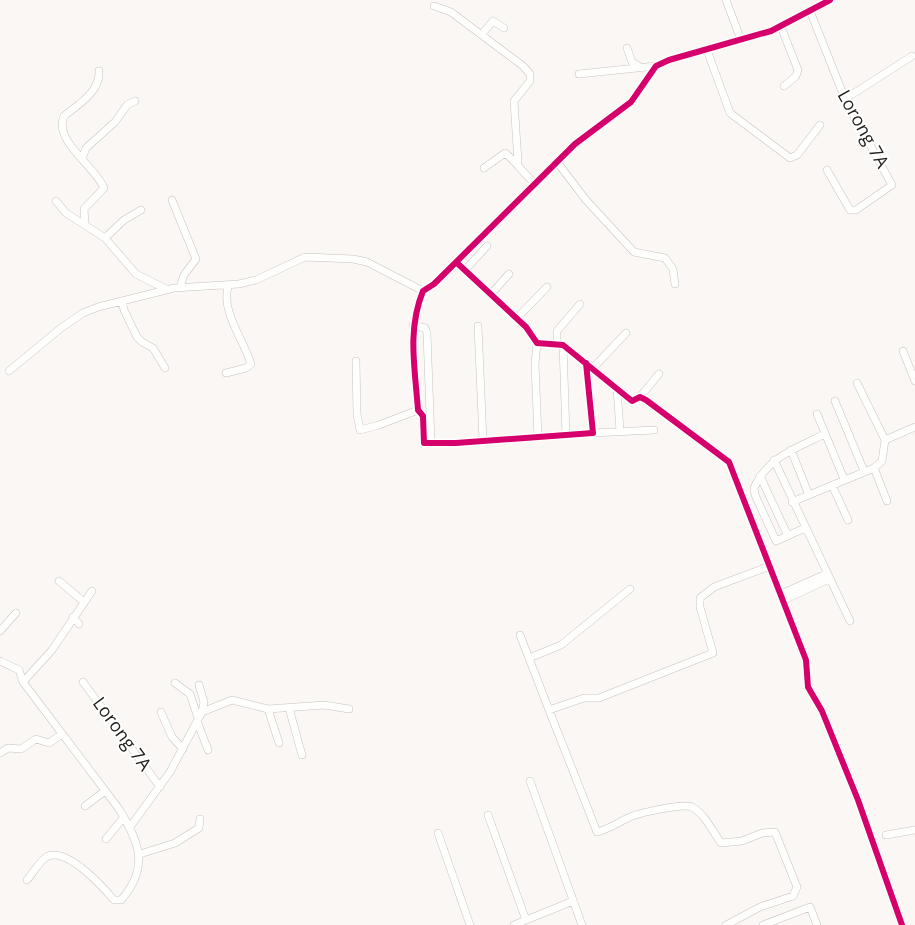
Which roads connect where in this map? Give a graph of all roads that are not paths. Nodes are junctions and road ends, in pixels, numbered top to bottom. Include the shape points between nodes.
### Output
1 (726, 0) edge
2 (830, 0) edge
3 (434, 6) dead end
4 (810, 11) junction
5 (781, 27) junction
6 (504, 28) dead end
7 (482, 34) junction
8 (741, 40) junction
9 (627, 48) dead end
10 (707, 50) junction
11 (912, 56) dead end
12 (656, 66) junction
13 (642, 69) junction
14 (99, 71) dead end
15 (579, 74) dead end
16 (784, 86) dead end
17 (844, 99) junction
18 (135, 101) dead end
19 (820, 125) dead end
20 (82, 158) junction
21 (518, 162) junction
22 (557, 162) junction
23 (484, 168) dead end
24 (827, 170) dead end
25 (535, 183) junction
26 (172, 200) dead end
27 (56, 201) dead end
28 (141, 210) dead end
29 (85, 223) junction
30 (105, 238) junction
31 (487, 246) dead end
32 (456, 262) junction
33 (465, 270) junction
34 (509, 274) dead end
35 (675, 284) dead end
36 (180, 287) junction
37 (228, 287) junction
38 (547, 287) dead end
39 (166, 290) junction
40 (423, 291) junction
41 (491, 294) junction
42 (122, 302) junction
43 (580, 304) dead end
44 (517, 318) junction
45 (413, 324) junction
46 (478, 326) dead end
47 (626, 333) dead end
48 (537, 343) junction
49 (560, 345) junction
50 (903, 351) dead end
51 (356, 362) dead end
52 (586, 363) junction
53 (165, 368) dead end
54 (593, 368) junction
55 (9, 371) dead end
56 (226, 373) dead end
57 (660, 374) dead end
58 (915, 381) edge
59 (857, 383) dead end
60 (617, 388) junction
61 (640, 397) junction
62 (835, 401) dead end
63 (418, 410) junction
64 (816, 414) dead end
65 (915, 427) edge
66 (654, 430) dead end
67 (620, 432) junction
68 (593, 433) junction
69 (825, 434) junction
70 (566, 435) junction
71 (538, 437) junction
72 (885, 440) junction
73 (483, 441) junction
74 (431, 443) junction
75 (791, 450) junction
76 (774, 460) junction
77 (874, 468) junction
78 (864, 471) junction
79 (760, 476) junction
80 (844, 480) junction
81 (832, 485) junction
82 (810, 495) junction
83 (888, 501) dead end
84 (792, 502) junction
85 (848, 520) dead end
86 (805, 528) junction
87 (788, 536) junction
88 (770, 566) junction
89 (827, 577) junction
90 (59, 581) dead end
91 (630, 589) dead end
92 (92, 591) dead end
93 (783, 597) junction
94 (84, 602) junction
95 (16, 613) dead end
96 (73, 617) junction
97 (850, 621) dead end
98 (79, 624) dead end
99 (0, 630) edge
100 (520, 635) dead end
101 (529, 658) junction
102 (0, 661) edge
103 (23, 682) junction
104 (83, 682) dead end
105 (175, 683) dead end
106 (199, 685) dead end
107 (288, 708) junction
108 (268, 709) junction
109 (349, 709) dead end
110 (549, 710) junction
111 (161, 712) dead end
112 (199, 717) junction
113 (62, 734) junction
114 (279, 743) dead end
115 (183, 749) junction
116 (208, 750) dead end
117 (0, 753) edge
118 (302, 754) dead end
119 (530, 781) dead end
120 (160, 787) junction
121 (105, 791) junction
122 (85, 806) dead end
123 (488, 815) dead end
124 (124, 817) junction
125 (200, 819) dead end
126 (130, 827) junction
127 (915, 830) edge
128 (438, 833) dead end
129 (886, 835) dead end
130 (106, 839) dead end
131 (140, 854) junction
132 (27, 880) dead end
133 (573, 901) junction
134 (526, 920) junction
135 (470, 925) edge
136 (514, 925) edge
137 (582, 925) edge
138 (726, 925) edge
139 (763, 925) edge
140 (817, 925) edge
141 (902, 925) edge

1 - 8 street
2 - 4 street
3 - 7 street via 451,12
4 - 5 street
4 - 17 street, Lorong 7A
5 - 8 street
5 - 16 street via 798,70
6 - 7 street via 493,21
7 - 21 street via 530,74 530,81 514,101
8 - 10 street
9 - 13 street via 632,62
10 - 12 street
10 - 19 street via 730,113 790,158 797,155
11 - 17 street
12 - 13 street
12 - 22 street via 631,102
13 - 15 street
14 - 20 street via 98,85 61,121 64,135
17 - 24 street, Lorong 7A via 892,184 856,210 850,210
18 - 20 street via 127,105 115,122 86,148
20 - 29 street via 104,188 84,209
21 - 23 street via 502,153
21 - 25 street via 525,176
22 - 25 street
22 - 35 street via 586,200 634,252 665,258 673,270
25 - 32 street
26 - 36 street via 196,260 184,275
27 - 29 street via 66,213
28 - 30 street via 124,220
29 - 30 street
30 - 39 street via 136,274
31 - 33 street
32 - 33 street
32 - 40 street
33 - 41 street
34 - 41 street
36 - 37 street
36 - 39 street
37 - 40 street via 256,280 305,257 367,262
37 - 56 street via 226,298 251,364
38 - 44 street
39 - 42 street
40 - 45 street
41 - 44 street
42 - 53 street via 137,337 153,348
42 - 55 street via 83,313
43 - 49 street via 557,330
44 - 48 street
45 - 63 street
45 - 74 street via 427,332
46 - 73 street
47 - 54 street
48 - 49 street
48 - 71 street
49 - 52 street
49 - 70 street
50 - 58 street
51 - 63 street via 360,430
52 - 54 street
52 - 68 street
54 - 60 street
57 - 61 street
59 - 72 street
60 - 61 street via 632,400
60 - 67 street
61 - 88 street via 726,457
62 - 78 street
63 - 74 street via 423,416 424,443
64 - 69 street
65 - 72 street
66 - 67 street
67 - 68 street
68 - 70 street
69 - 75 street
69 - 80 street
70 - 71 street
71 - 73 street
72 - 77 street via 882,461
73 - 74 street
75 - 76 street
75 - 82 street
76 - 79 street
76 - 84 street
77 - 78 street
77 - 83 street
78 - 80 street
79 - 87 street
79 - 87 street via 754,488 755,495 776,540
80 - 81 street
81 - 82 street
81 - 85 street
82 - 84 street
84 - 86 street
86 - 87 street
86 - 89 street
88 - 93 street
88 - 110 street via 714,587 700,598 713,653 599,698 584,698
89 - 93 street
89 - 97 street
90 - 94 street
91 - 101 street via 561,645
92 - 94 street
93 - 141 street via 806,660 808,687 822,711 858,800
94 - 96 street
95 - 99 street
96 - 98 street
96 - 103 street via 41,664
100 - 101 street
101 - 110 street
102 - 103 street via 16,667
103 - 113 street
104 - 120 street, Lorong 7A
105 - 112 street via 190,694
106 - 112 street via 204,702
107 - 108 street
107 - 109 street via 324,705
107 - 118 street
108 - 112 street via 232,700
108 - 114 street
110 - 138 street via 597,832 628,818 679,806 691,806 721,843 775,832 797,887 793,896 760,906
111 - 115 street via 172,737
112 - 115 street
112 - 116 street
113 - 117 street via 49,743 36,739 21,749 8,748
113 - 121 street
115 - 120 street
119 - 133 street
120 - 126 street
121 - 122 street
121 - 124 street
123 - 134 street
124 - 126 street
124 - 130 street
125 - 131 street via 199,828 181,840
126 - 131 street
127 - 129 street
128 - 135 street
131 - 132 street via 132,882 121,900 114,900 91,875 68,860 53,856 44,859
133 - 134 street
133 - 137 street
134 - 136 street
139 - 140 street via 810,906

